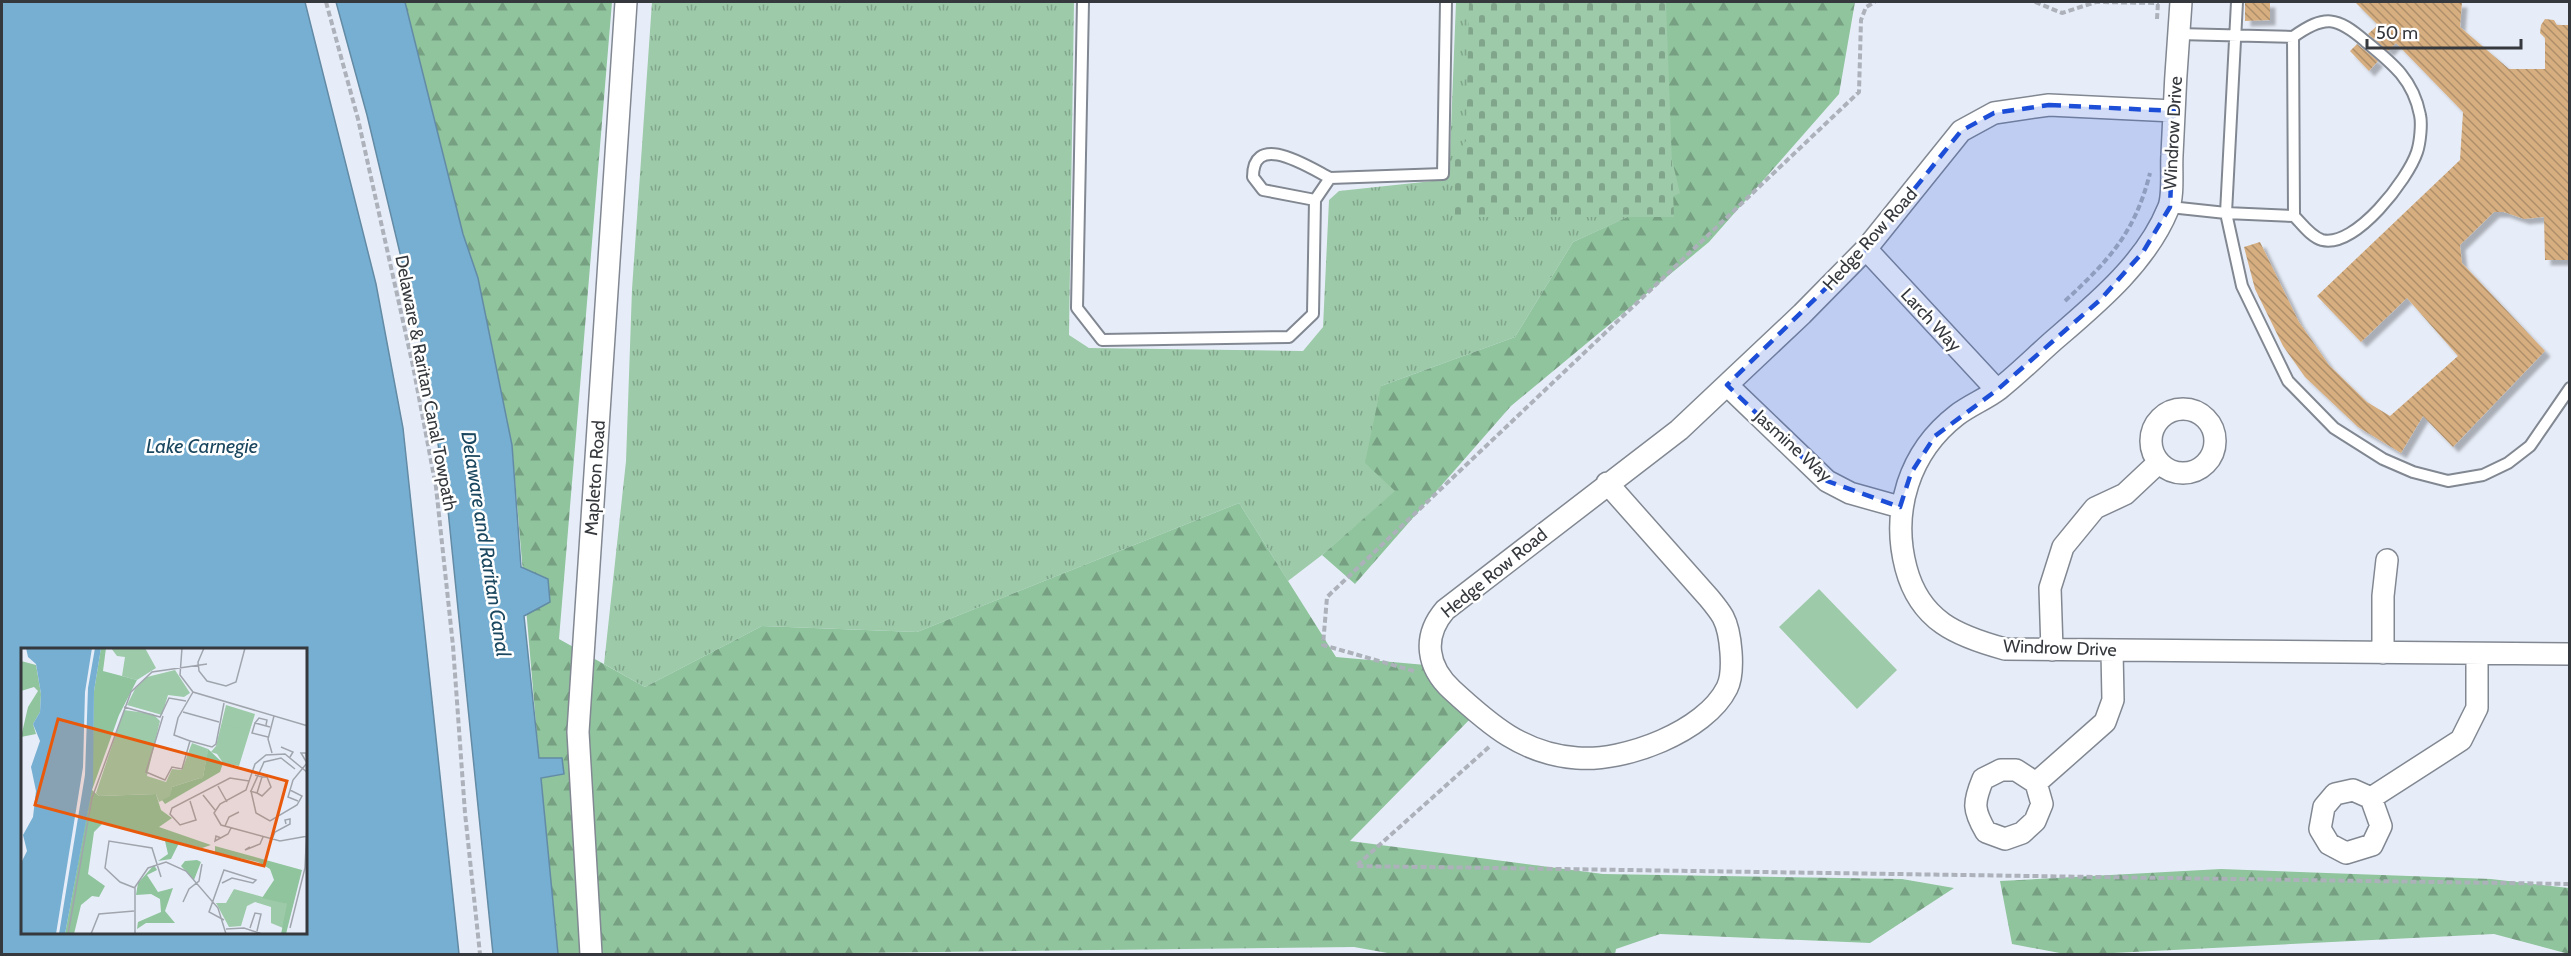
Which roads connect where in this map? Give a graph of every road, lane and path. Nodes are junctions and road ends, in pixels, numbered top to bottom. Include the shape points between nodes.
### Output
1 (326, 2) edge
2 (626, 2) edge
3 (1083, 2) edge
4 (1446, 2) edge
5 (1875, 2) edge
6 (2035, 2) edge
7 (2158, 2) edge
8 (2180, 2) edge
9 (2237, 2) edge
10 (2157, 26) dead end
11 (2178, 34) junction
12 (2236, 36) junction
13 (2294, 37) junction
14 (2174, 111) junction
15 (2151, 169) dead end
16 (1330, 178) junction
17 (1315, 200) junction
18 (2169, 207) junction
19 (2226, 213) junction
20 (2294, 216) junction
21 (1866, 249) junction
22 (2058, 307) dead end
23 (1727, 385) junction
24 (2570, 388) edge
25 (1997, 390) junction
26 (2158, 463) dead end
27 (1607, 483) junction
28 (1900, 507) junction
29 (2388, 560) dead end
30 (2052, 650) junction
31 (2112, 651) junction
32 (2383, 653) junction
33 (2477, 654) junction
34 (2570, 654) edge
35 (1440, 679) junction
36 (1504, 734) junction
37 (2036, 783) dead end
38 (2371, 798) dead end
39 (2570, 884) edge
40 (480, 954) edge
41 (591, 954) edge

1 - 40 path, Delaware & Raritan Canal Towpath via 358,119 436,488
2 - 41 street, Mapleton Road via 578,732
3 - 17 lane via 1077,308 1102,340 1288,337 1313,314
4 - 16 lane via 1443,174
5 - 35 path via 1866,7 1862,20 1859,92 1327,597 1323,645
6 - 7 path via 2062,13 2096,2
7 - 8 path
7 - 10 path
8 - 11 street, Windrow Drive
9 - 12 lane
11 - 12 lane
11 - 14 street, Windrow Drive
12 - 13 lane
12 - 19 lane
13 - 20 lane
13 - 20 lane via 2322,21 2345,24 2405,75 2421,116 2418,151 2392,197 2350,234 2322,240
14 - 18 street, Windrow Drive
14 - 21 street, Hedge Row Road via 2049,105 1994,113 1961,131
15 - 22 path via 2137,216 2119,245
16 - 17 lane
16 - 17 lane via 1280,153 1263,156 1256,162 1253,177 1263,190
18 - 19 lane
18 - 25 street, Windrow Drive via 2143,252 2100,300
19 - 20 lane
19 - 24 lane via 2242,286 2288,381 2334,428 2383,459 2448,481 2483,475 2530,446
21 - 23 street, Hedge Row Road
21 - 25 street, Larch Way
23 - 27 street, Hedge Row Road via 1679,430
23 - 28 street, Jasmine Way via 1827,481 1850,493
25 - 28 street, Windrow Drive via 1957,415 1935,436 1911,473
26 - 30 street via 2125,494 2096,507 2063,547 2050,588
27 - 35 street, Hedge Row Road via 1445,610 1431,634 1430,649
27 - 36 street, Hedge Row Road via 1724,618 1732,661 1728,687 1708,712 1686,728 1634,752 1578,758 1522,744
28 - 30 street, Windrow Drive via 1900,547 1909,581 1944,626 1972,640 2005,649
29 - 32 street
30 - 31 street, Windrow Drive
31 - 32 street, Windrow Drive
31 - 37 street via 2113,700 2104,722
32 - 33 street, Windrow Drive
33 - 34 street, Windrow Drive
33 - 38 street via 2477,708 2461,740
35 - 36 street, Hedge Row Road
36 - 39 path via 1356,866

